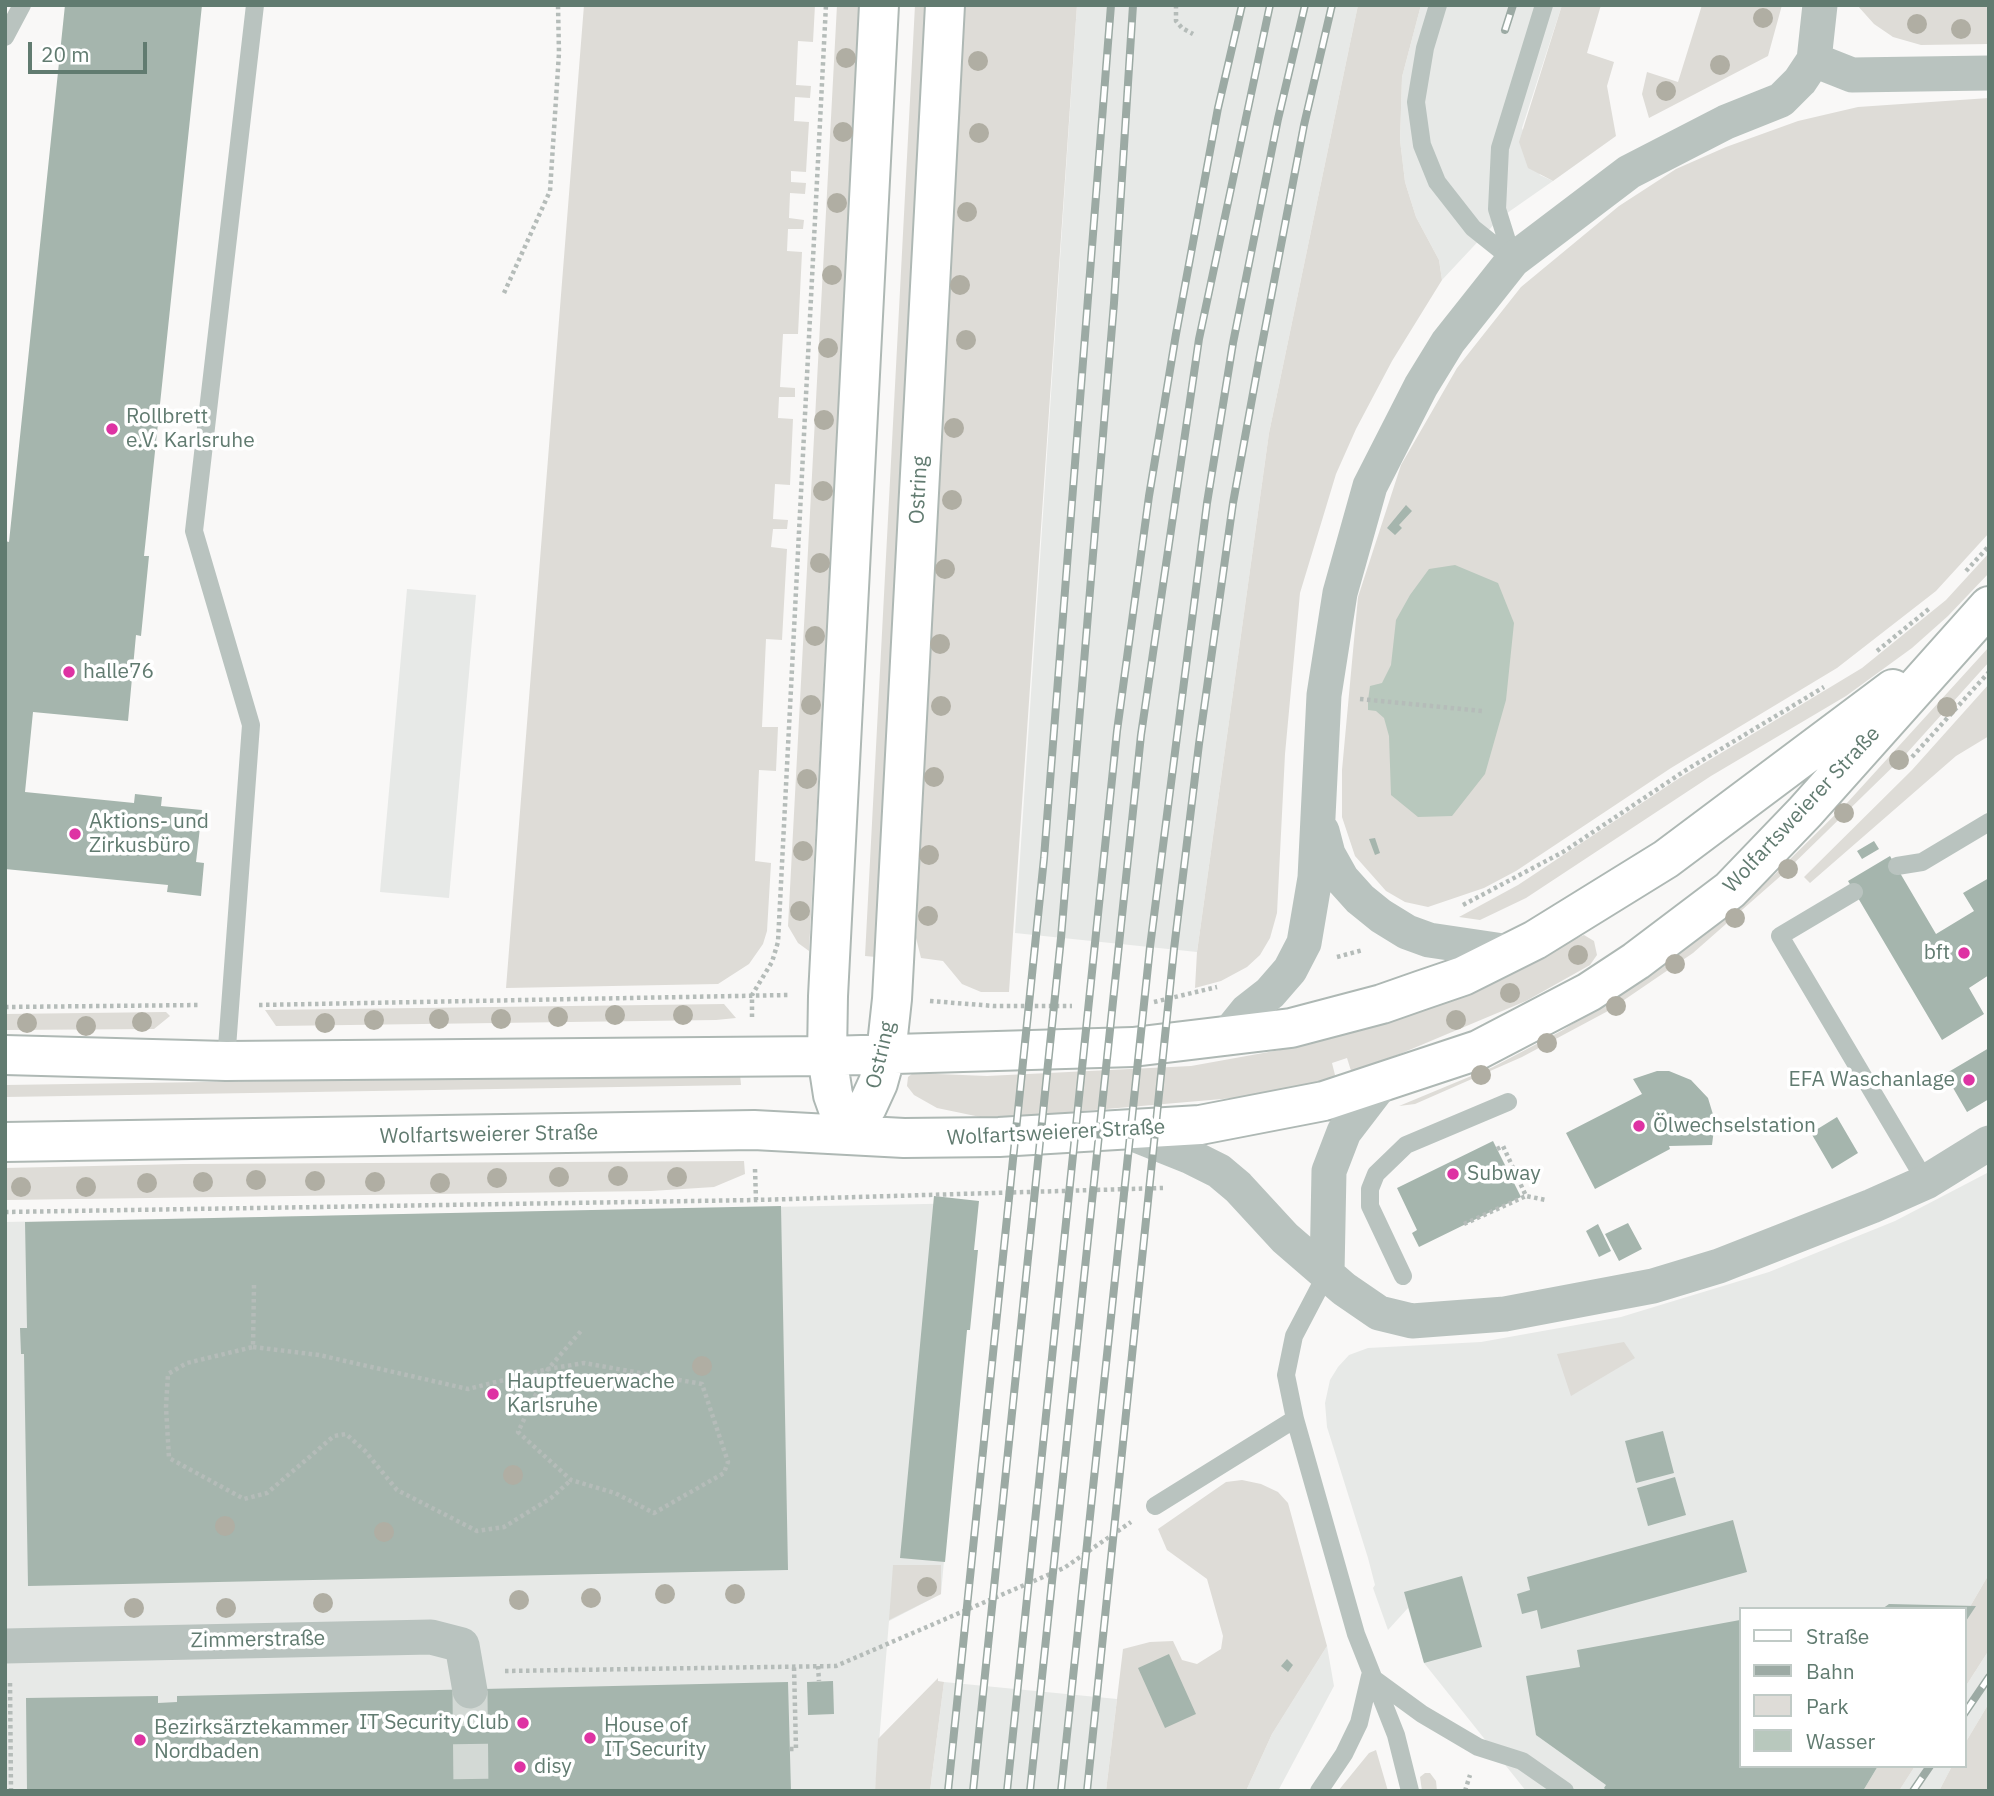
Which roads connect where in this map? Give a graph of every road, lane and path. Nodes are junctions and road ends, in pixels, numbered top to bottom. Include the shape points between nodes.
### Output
1 (22, 5) edge
2 (255, 5) edge
3 (558, 5) edge
4 (826, 5) edge
5 (879, 5) edge
6 (944, 5) edge
7 (1176, 5) edge
8 (1438, 5) edge
9 (1545, 5) edge
10 (1821, 5) edge
11 (1193, 34) dead end
12 (5, 37) edge
13 (1814, 60) junction
14 (1989, 73) edge
15 (1513, 260) junction
16 (504, 293) dead end
17 (1989, 546) edge
18 (1964, 573) dead end
19 (1939, 599) dead end
20 (1989, 606) edge
21 (1874, 653) dead end
22 (1944, 654) junction
23 (1832, 683) dead end
24 (1324, 695) junction
25 (1482, 711) dead end
26 (1318, 800) junction
27 (1989, 822) edge
28 (1897, 866) dead end
29 (1854, 891) dead end
30 (1407, 932) junction
31 (1510, 952) junction
32 (1290, 970) junction
33 (1227, 984) dead end
34 (752, 995) junction
35 (1151, 1002) dead end
36 (229, 1005) junction
37 (994, 1006) dead end
38 (1086, 1006) dead end
39 (5, 1007) edge
40 (1226, 1037) junction
41 (886, 1054) junction
42 (5, 1055) edge
43 (752, 1056) junction
44 (827, 1056) junction
45 (226, 1061) junction
46 (1380, 1085) junction
47 (1508, 1102) dead end
48 (754, 1130) junction
49 (1126, 1131) junction
50 (847, 1134) junction
51 (5, 1142) edge
52 (1989, 1143) edge
53 (1497, 1149) dead end
54 (1926, 1182) junction
55 (1527, 1196) junction
56 (1546, 1200) dead end
57 (5, 1212) edge
58 (1464, 1224) dead end
59 (1327, 1273) junction
60 (1403, 1276) dead end
61 (254, 1285) dead end
62 (581, 1331) dead end
63 (253, 1348) junction
64 (548, 1369) junction
65 (1295, 1419) junction
66 (571, 1480) junction
67 (1154, 1506) joint
68 (7, 1646) edge
69 (794, 1667) junction
70 (818, 1667) junction
71 (1370, 1676) junction
72 (469, 1681) joint
73 (819, 1681) dead end
74 (790, 1749) dead end
75 (11, 1791) edge
76 (1319, 1791) edge
77 (1410, 1791) edge
78 (1565, 1791) edge

1 - 12 lane
2 - 36 lane via 194,531 251,726
3 - 16 path via 550,191
4 - 34 path via 778,942
5 - 44 main road, Ostring
6 - 41 main road, Ostring
7 - 11 path via 1176,20
8 - 15 lane via 1416,102 1422,145 1437,182 1473,228
9 - 15 lane via 1500,148 1497,209
10 - 13 street
13 - 14 street via 1852,75
13 - 15 street via 1781,100 1726,122 1629,172
15 - 24 street via 1441,353 1370,486 1340,593
17 - 18 path
19 - 21 path
20 - 22 main road, Wolfartsweierer Straße
22 - 31 main road, Wolfartsweierer Straße via 1871,703 1666,859
22 - 46 main road, Wolfartsweierer Straße via 1730,890 1578,998 1478,1050
23 - 30 path via 1686,770 1563,852
24 - 25 path
24 - 26 street
26 - 30 street via 1328,854 1342,879 1360,899
26 - 32 street via 1310,914 1304,943
27 - 28 lane via 1922,862
29 - 54 lane via 1780,936
30 - 31 street via 1455,946
30 - 32 path
31 - 40 main road, Wolfartsweierer Straße via 1463,975 1382,1004 1291,1028
32 - 40 street
33 - 35 path
34 - 36 path
34 - 43 path
36 - 39 path
36 - 45 lane
37 - 38 path
40 - 41 main road, Wolfartsweierer Straße via 1133,1047
41 - 44 main road, Wolfartsweierer Straße
41 - 50 main road, Ostring via 867,1107
42 - 45 main road, Wolfartsweierer Straße
43 - 44 main road, Wolfartsweierer Straße
43 - 45 main road, Wolfartsweierer Straße
44 - 50 main road, Ostring via 833,1095
46 - 49 main road, Wolfartsweierer Straße via 1256,1116
46 - 59 street via 1344,1132 1329,1171
47 - 60 lane via 1406,1145 1376,1174 1370,1206
48 - 50 main road, Wolfartsweierer Straße
48 - 51 main road, Wolfartsweierer Straße
48 - 57 path via 756,1200
49 - 50 main road, Wolfartsweierer Straße via 931,1138
49 - 59 street via 1219,1171 1284,1238
52 - 54 street
53 - 55 path via 1503,1146
54 - 59 street via 1719,1266 1653,1286 1505,1314 1412,1321 1379,1313
55 - 56 path
55 - 58 path
59 - 65 lane via 1291,1348 1286,1376
61 - 63 path
62 - 64 path
63 - 64 path via 319,1355 468,1389
63 - 66 path via 187,1363 168,1374 166,1407 169,1458 244,1499 267,1493 334,1436 346,1434 397,1490 477,1531 504,1527 551,1499
64 - 66 path via 518,1432
64 - 66 path via 584,1363 702,1384 728,1461 724,1473 654,1513 615,1493
65 - 67 lane
65 - 71 lane
67 - 70 path via 1064,1568 836,1666
68 - 72 street, Zimmerstraße via 431,1637 462,1645
68 - 75 path
69 - 70 path
69 - 72 path
69 - 74 path via 796,1749
70 - 73 path
71 - 76 lane via 1359,1723
71 - 77 lane via 1396,1735
71 - 78 lane via 1478,1747 1522,1761

